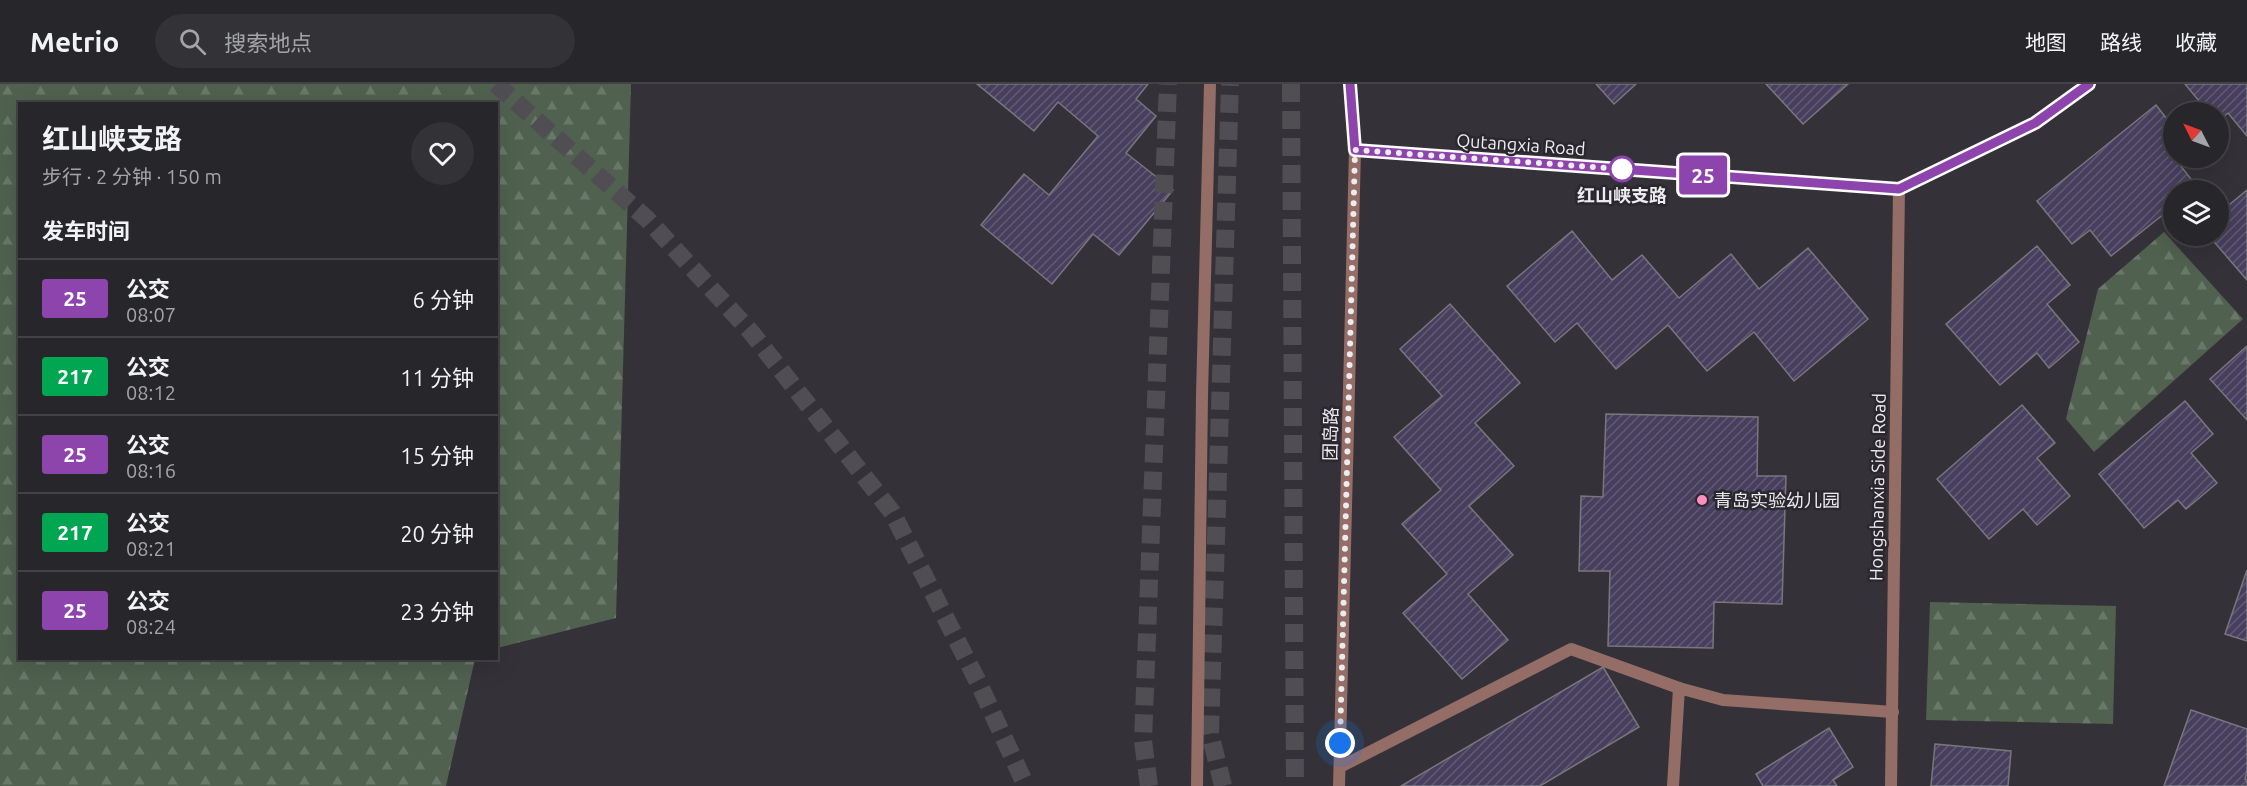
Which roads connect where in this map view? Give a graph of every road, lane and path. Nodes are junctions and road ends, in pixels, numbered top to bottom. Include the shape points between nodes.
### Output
1 (1210, 84) edge
2 (1350, 84) edge
3 (2089, 84) edge
4 (1355, 150) junction
5 (1899, 189) junction
6 (1679, 688) junction
7 (1893, 712) junction
8 (1340, 767) junction
9 (1197, 786) edge
10 (1339, 786) edge
11 (1673, 786) edge
12 (1892, 786) edge

1 - 9 street
2 - 4 street, 团岛路
3 - 5 street, Qutangxia Road via 2035,123
4 - 5 street, Qutangxia Road
4 - 8 street, 团岛路
5 - 7 street, Hongshanxia Side Road
6 - 7 street via 1723,700
6 - 8 street via 1570,649
6 - 11 street
7 - 12 street, Hongshanxia Side Road
8 - 10 street, 团岛路

